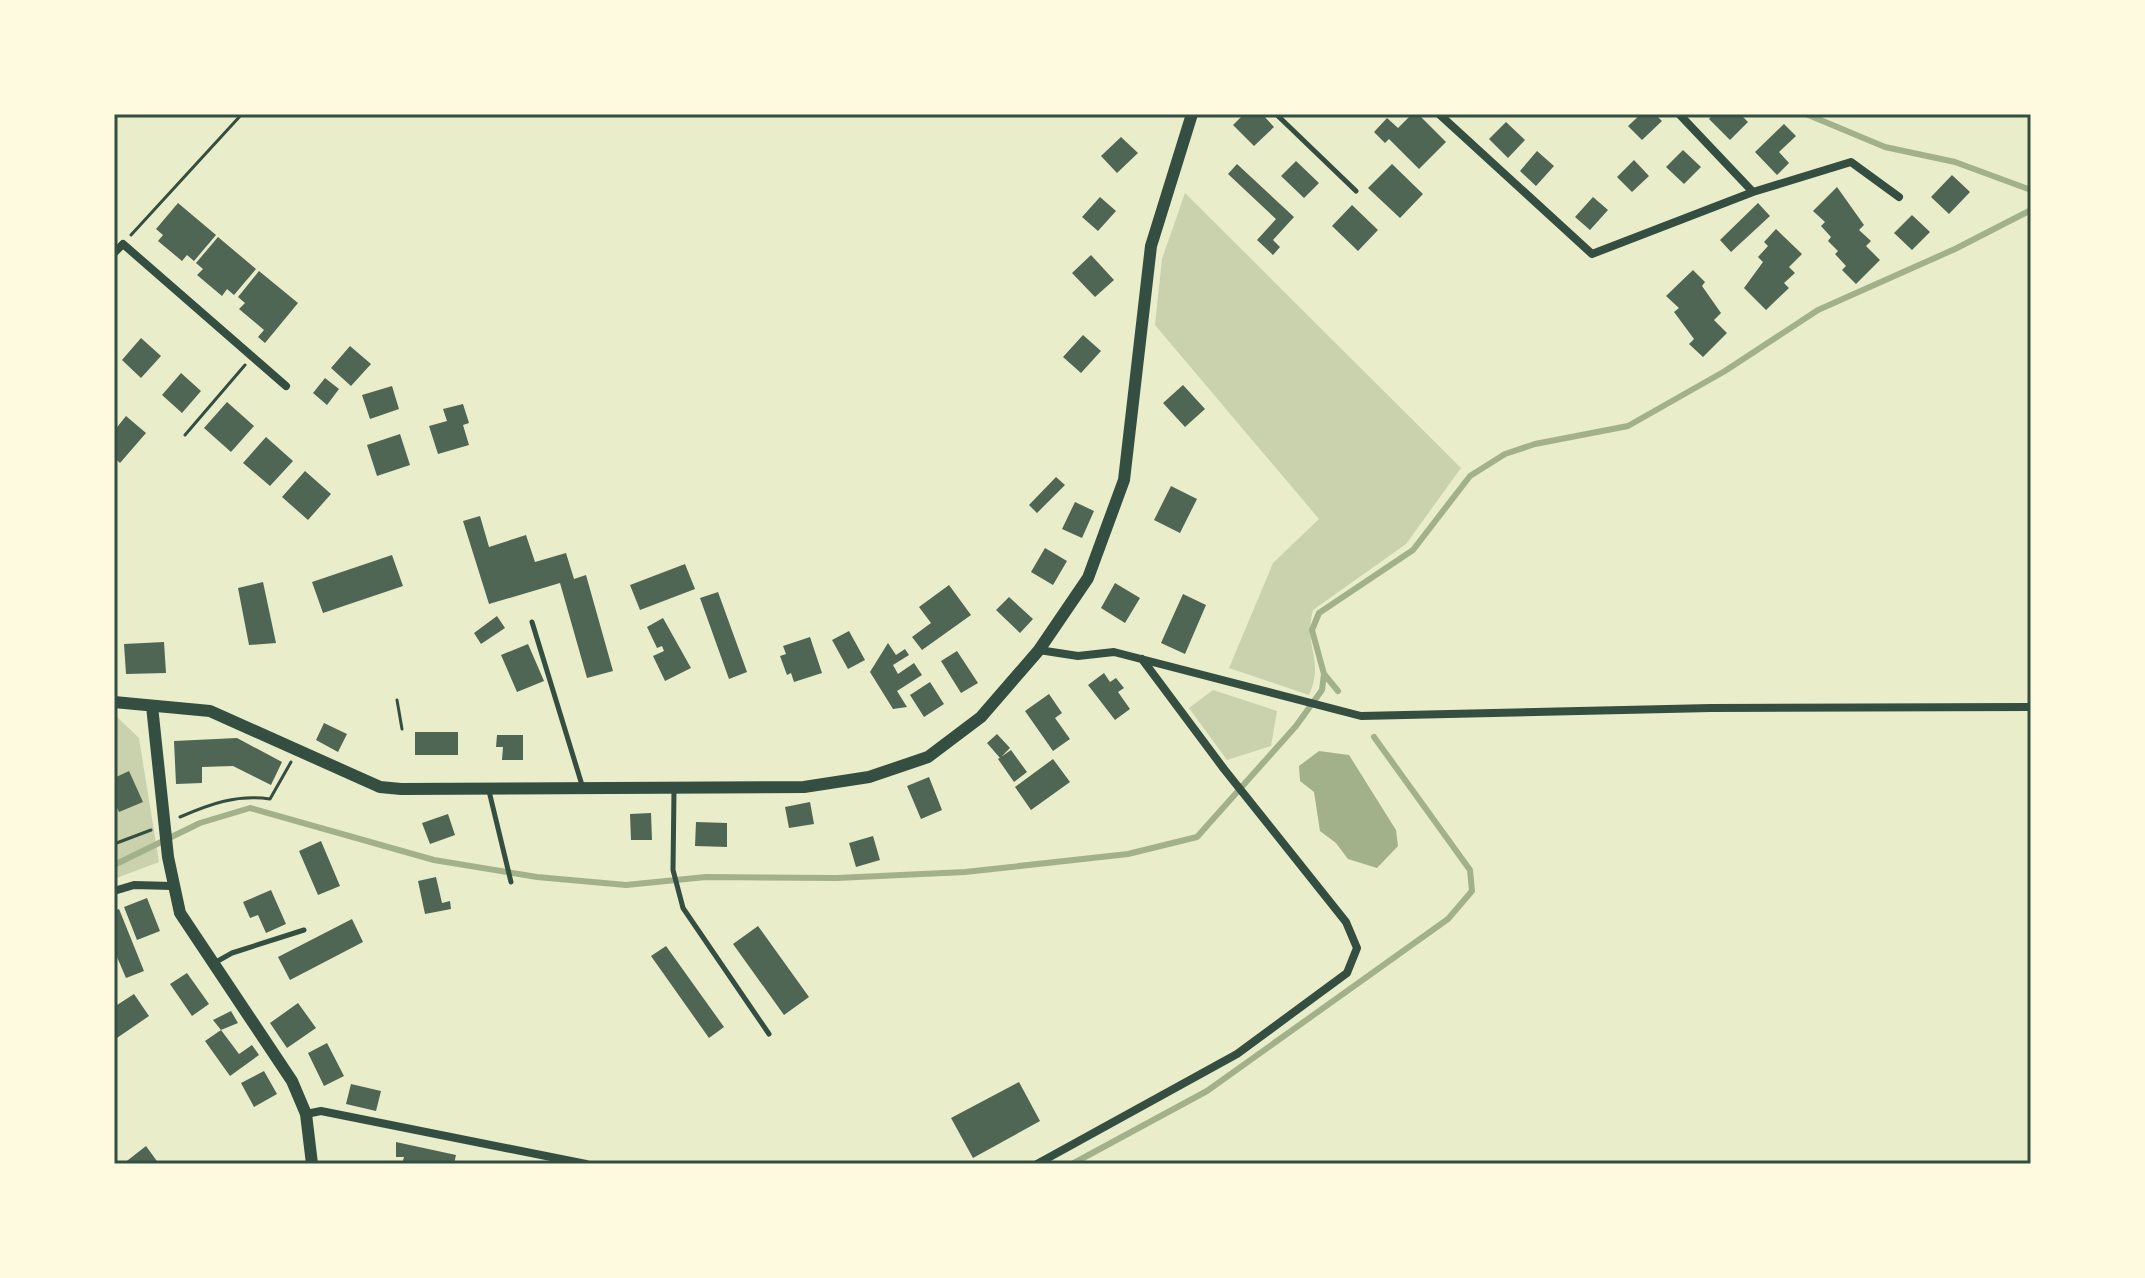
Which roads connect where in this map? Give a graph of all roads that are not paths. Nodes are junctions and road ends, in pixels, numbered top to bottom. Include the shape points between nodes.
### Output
1 (1192, 114) edge
2 (1276, 114) edge
3 (1439, 114) edge
4 (1679, 114) edge
5 (1356, 191) dead end
6 (1753, 192) junction
7 (1899, 197) dead end
8 (114, 253) edge
9 (286, 386) dead end
10 (532, 622) dead end
11 (1039, 650) junction
12 (1141, 659) junction
13 (114, 702) edge
14 (152, 706) junction
15 (2031, 707) edge
16 (489, 790) junction
17 (584, 790) junction
18 (674, 790) junction
19 (511, 882) dead end
20 (172, 886) junction
21 (114, 891) edge
22 (304, 930) dead end
23 (212, 964) junction
24 (769, 1034) dead end
25 (306, 1114) junction
26 (312, 1164) edge
27 (586, 1164) edge
28 (1037, 1164) edge

1 - 11 street via 1151,246 1124,480 1088,578
2 - 5 lane
3 - 6 street via 1592,254
4 - 6 street
6 - 7 street via 1851,162
8 - 9 street via 123,244
10 - 17 lane
11 - 12 street via 1078,656 1114,652
11 - 18 street via 981,717 928,757 869,777 804,787
12 - 15 street via 1361,716
12 - 28 street via 1346,922 1357,948 1347,973 1237,1054
13 - 14 street
14 - 16 street via 210,711 380,787
14 - 20 street
16 - 17 street
16 - 19 lane
17 - 18 street
18 - 24 lane via 673,870 678,893 693,926
20 - 21 street via 134,885
20 - 23 street via 180,913
22 - 23 lane
23 - 25 street via 282,1065
25 - 26 street
25 - 27 street via 321,1111

